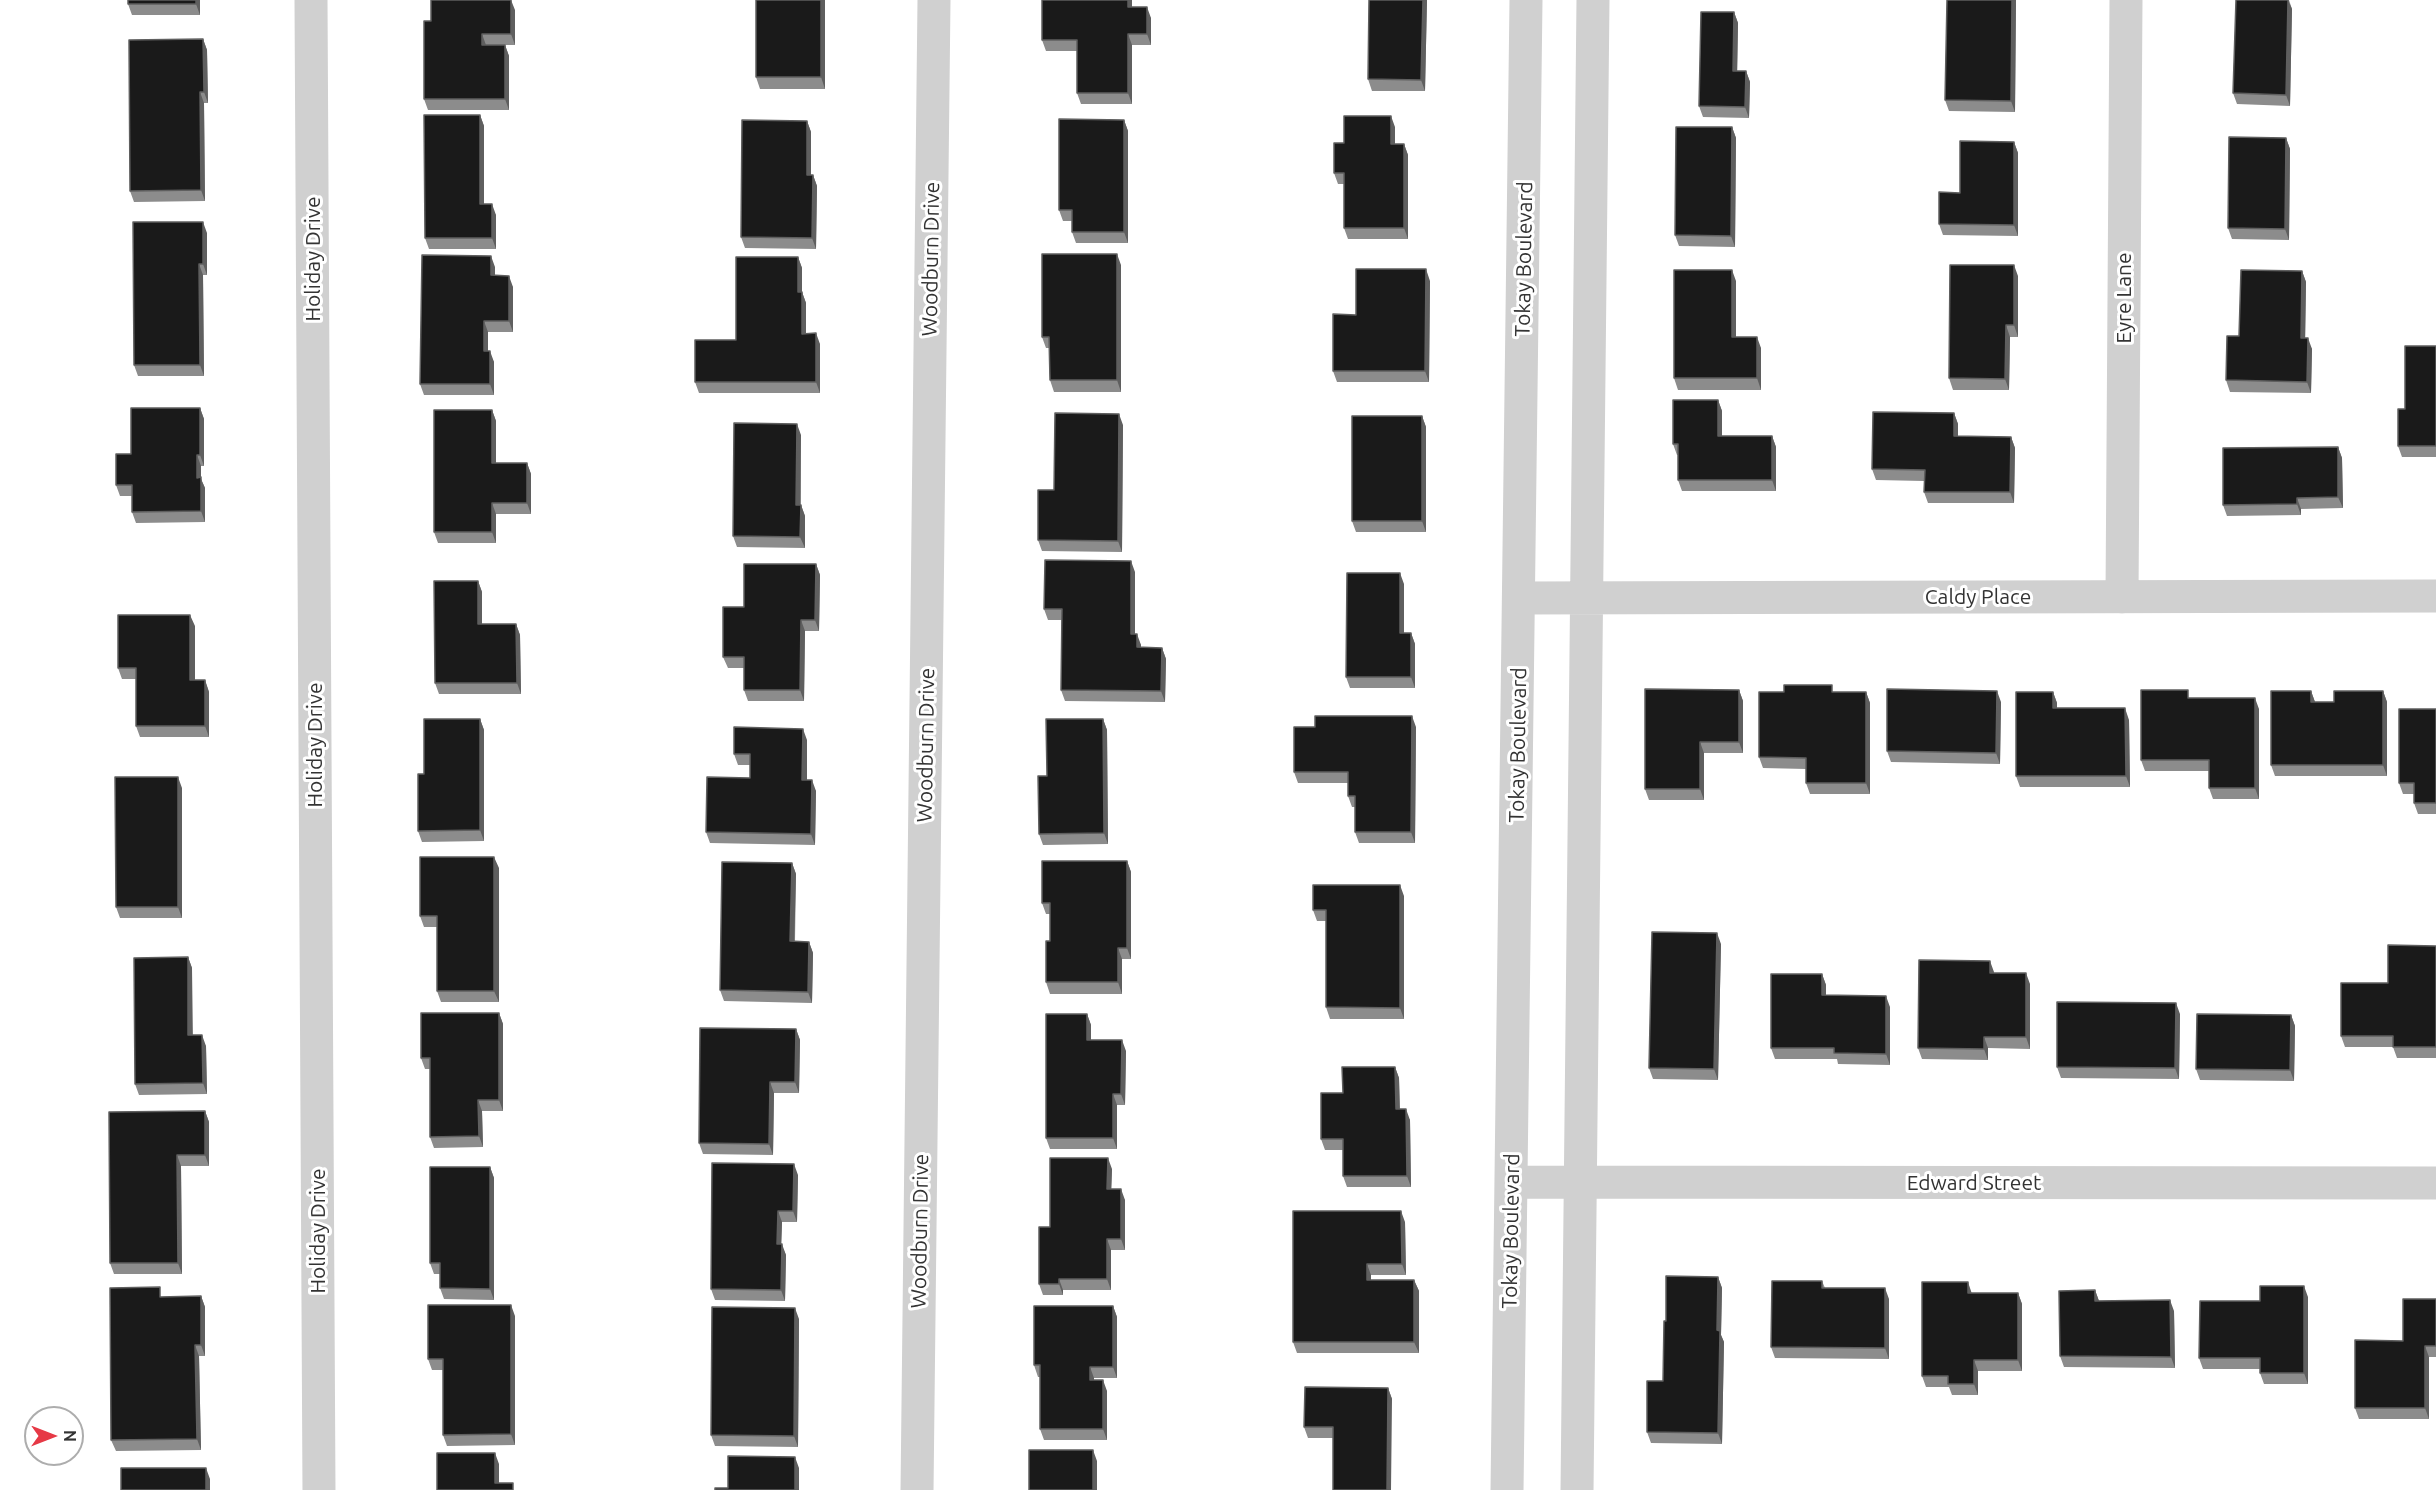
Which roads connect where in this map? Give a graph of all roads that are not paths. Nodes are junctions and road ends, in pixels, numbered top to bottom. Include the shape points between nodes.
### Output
1 (311, 0) edge
2 (934, 0) edge
3 (1526, 0) edge
4 (1593, 0) edge
5 (2126, 0) edge
6 (2436, 596) edge
7 (2122, 597) junction
8 (1520, 598) junction
9 (1588, 598) junction
10 (1512, 1182) junction
11 (1579, 1182) junction
12 (2436, 1184) edge
13 (319, 1490) edge
14 (917, 1490) edge
15 (1507, 1490) edge
16 (1577, 1490) edge

1 - 13 street, Holiday Drive
2 - 14 street, Woodburn Drive
3 - 8 street, Tokay Boulevard
4 - 9 street
5 - 7 street, Eyre Lane
6 - 7 street, Caldy Place
7 - 9 street, Caldy Place
8 - 9 street, Caldy Place
8 - 10 street, Tokay Boulevard
9 - 11 street
10 - 11 street, Edward Street
10 - 15 street, Tokay Boulevard
11 - 12 street, Edward Street
11 - 16 street

